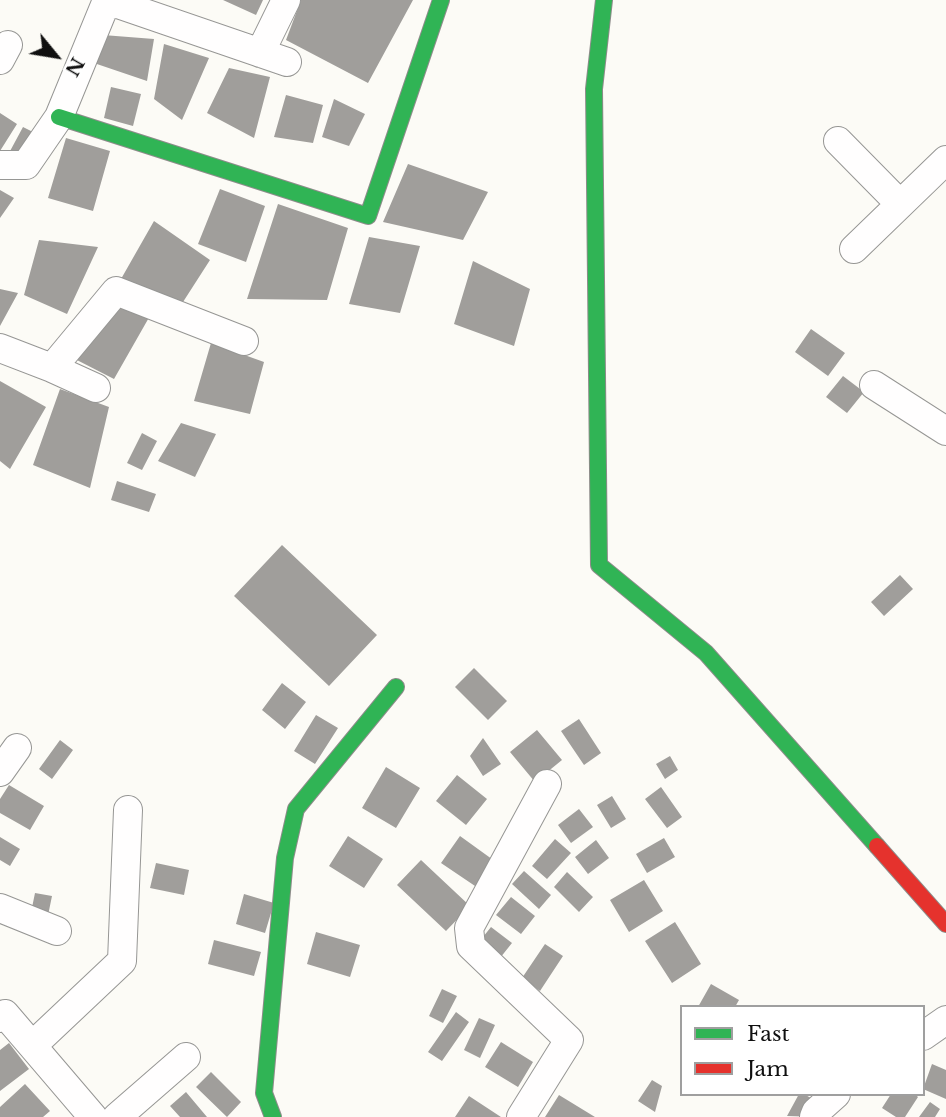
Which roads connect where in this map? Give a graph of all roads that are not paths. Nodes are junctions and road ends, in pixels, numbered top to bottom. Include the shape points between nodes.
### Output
1 (286, 0) edge
2 (441, 0) edge
3 (604, 0) edge
4 (260, 53) junction
5 (287, 62) dead end
6 (59, 117) junction
7 (838, 141) dead end
8 (946, 160) edge
9 (0, 165) edge
10 (900, 204) junction
11 (854, 250) dead end
12 (244, 341) dead end
13 (0, 348) edge
14 (52, 368) junction
15 (874, 385) dead end
16 (96, 388) dead end
17 (946, 431) edge
18 (396, 687) dead end
19 (16, 748) dead end
20 (0, 772) edge
21 (547, 784) dead end
22 (128, 810) dead end
23 (0, 908) edge
24 (946, 925) edge
25 (57, 931) dead end
26 (0, 1018) edge
27 (946, 1020) edge
28 (925, 1036) edge
29 (33, 1045) junction
30 (186, 1056) dead end
31 (93, 1117) edge
32 (117, 1117) edge
33 (274, 1117) edge
34 (521, 1117) edge

1 - 4 street
2 - 6 street via 368,216
3 - 24 street via 594,89 599,565 706,653
4 - 5 street
4 - 6 street via 118,4 105,5
6 - 9 street via 26,165
7 - 10 street
8 - 10 street
10 - 11 street
12 - 14 street via 116,291
13 - 14 street
14 - 16 street
15 - 17 street
18 - 33 street via 296,809 285,858 264,1093
19 - 20 street
21 - 34 street via 469,928 471,946 569,1040
22 - 29 street via 122,961
23 - 25 street
26 - 29 street via 5,1014
27 - 28 street
29 - 31 street
30 - 32 street

